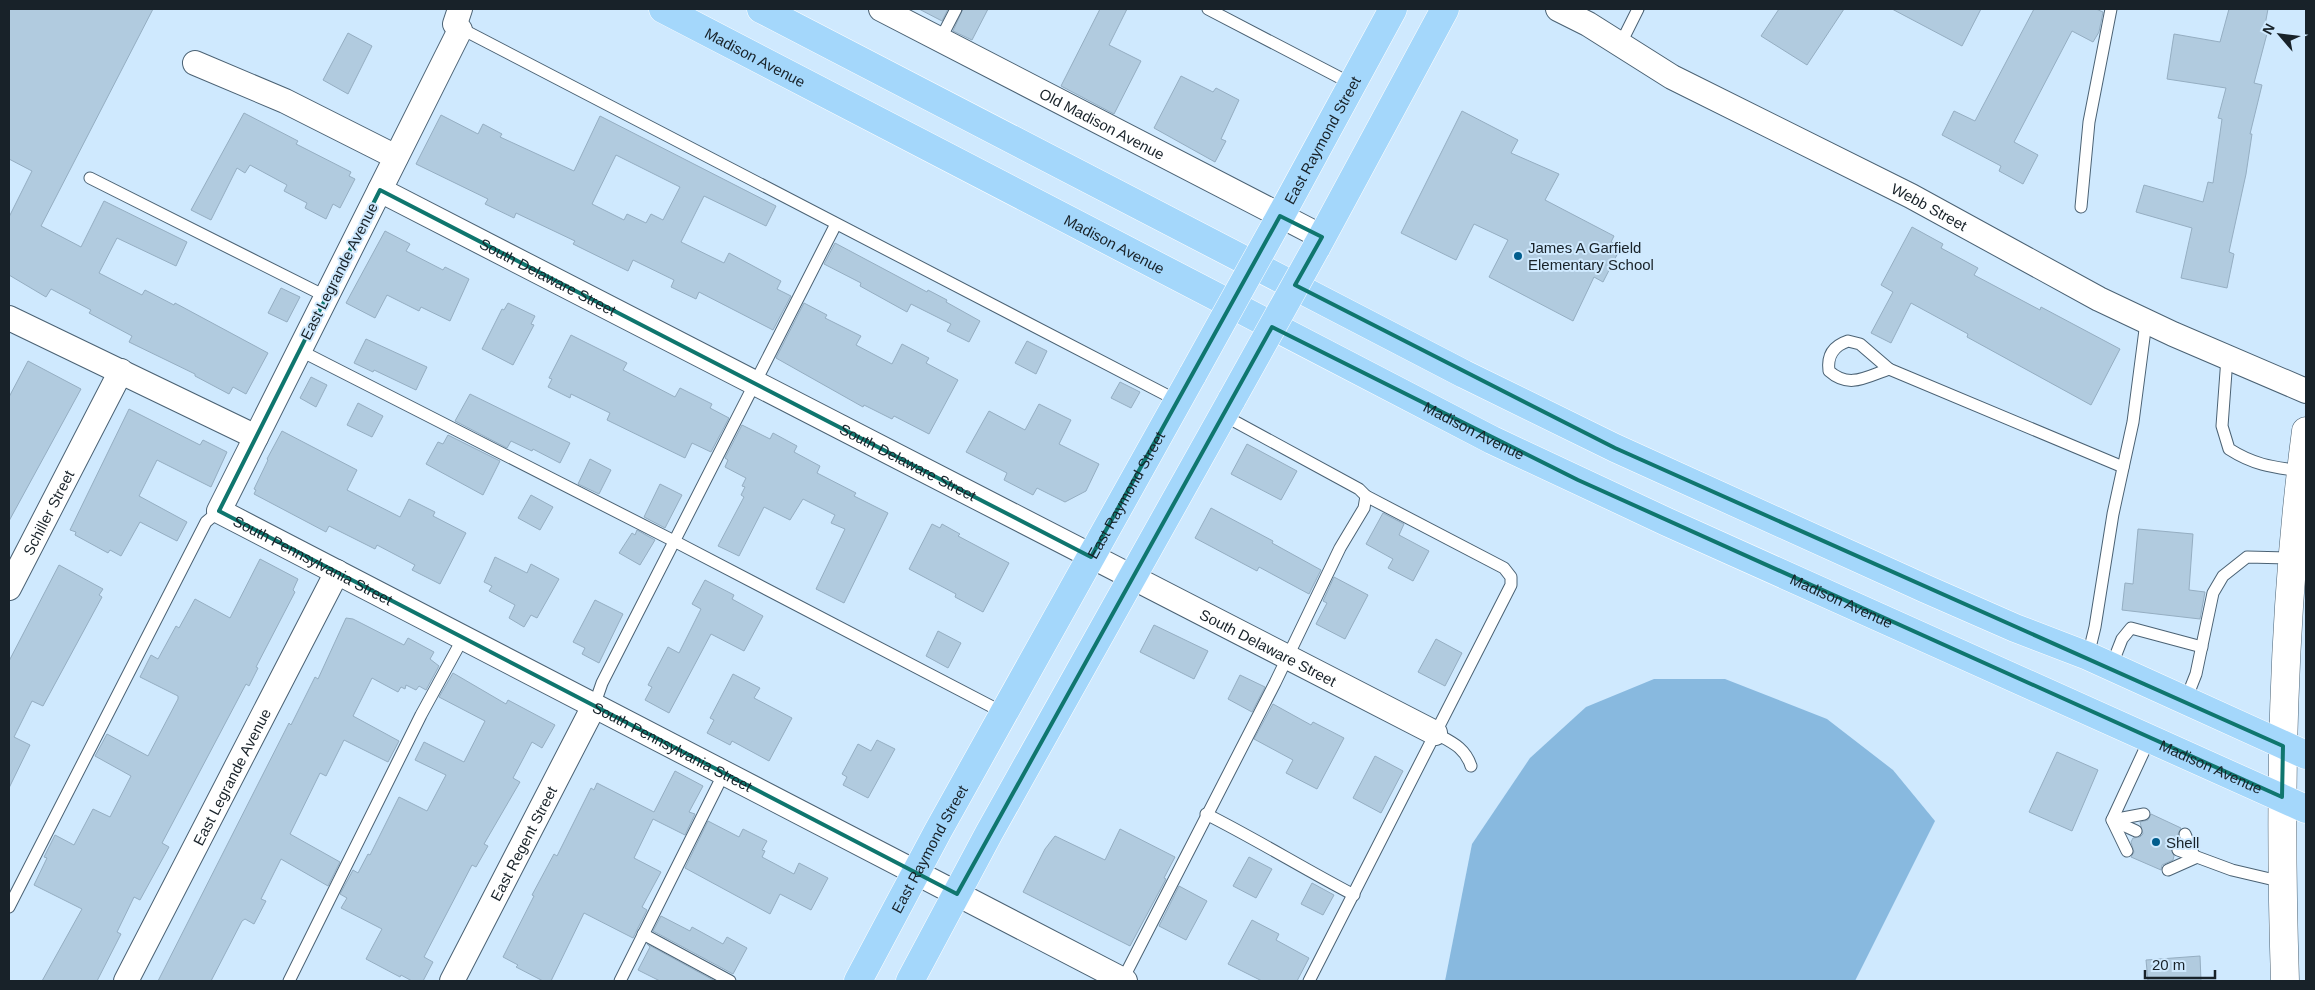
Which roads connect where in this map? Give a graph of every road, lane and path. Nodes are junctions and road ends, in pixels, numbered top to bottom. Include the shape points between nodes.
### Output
1 (663, 9) edge
2 (760, 9) edge
3 (881, 9) edge
4 (956, 9) edge
5 (1208, 9) edge
6 (1393, 9) edge
7 (1445, 9) edge
8 (1558, 9) edge
9 (1638, 9) edge
10 (2111, 9) edge
11 (458, 21) edge
12 (940, 40) junction
13 (1620, 45) junction
14 (195, 63) dead end
15 (1352, 84) junction
16 (396, 157) junction
17 (90, 178) dead end
18 (380, 190) junction
19 (2081, 207) dead end
20 (1277, 221) junction
21 (836, 224) junction
22 (1319, 242) junction
23 (327, 297) junction
24 (9, 318) edge
25 (2146, 322) junction
26 (299, 350) junction
27 (2227, 358) junction
28 (1888, 369) junction
29 (121, 371) junction
30 (754, 383) junction
31 (2306, 392) edge
32 (1178, 401) junction
33 (1228, 407) junction
34 (2306, 431) edge
35 (256, 437) junction
36 (2123, 467) junction
37 (2301, 471) junction
38 (1366, 496) junction
39 (219, 512) junction
40 (674, 541) junction
41 (1091, 557) junction
42 (2292, 558) junction
43 (337, 572) junction
44 (1132, 578) junction
45 (9, 588) edge
46 (463, 638) junction
47 (2202, 647) junction
48 (1287, 657) junction
49 (2099, 662) junction
50 (2185, 702) junction
51 (594, 706) junction
52 (1004, 712) junction
53 (1435, 733) junction
54 (2150, 738) junction
55 (2295, 750) edge
56 (1471, 766) dead end
57 (724, 774) junction
58 (2282, 797) junction
59 (2306, 809) edge
60 (1206, 814) junction
61 (2144, 814) dead end
62 (2112, 820) junction
63 (2136, 831) dead end
64 (2185, 834) dead end
65 (2178, 850) dead end
66 (2127, 851) dead end
67 (2195, 858) junction
68 (2168, 870) dead end
69 (916, 873) junction
70 (2283, 882) junction
71 (957, 894) junction
72 (1354, 895) junction
73 (9, 907) edge
74 (643, 934) junction
75 (126, 981) edge
76 (289, 981) edge
77 (452, 981) edge
78 (620, 981) edge
79 (730, 981) edge
80 (858, 981) edge
81 (910, 981) edge
82 (1123, 981) edge
83 (1310, 981) edge
84 (2285, 981) edge

1 - 54 main road, Madison Avenue via 1492,440
2 - 49 main road via 1464,374 1615,448 1997,620
3 - 12 street, Old Madison Avenue
4 - 12 lane
5 - 15 lane
6 - 15 main road, East Raymond Street
7 - 22 main road
8 - 13 street, Webb Street
9 - 13 lane
10 - 19 lane via 2089,122
11 - 16 street, East Legrande Avenue
11 - 21 lane
12 - 20 street, Old Madison Avenue
13 - 25 street, Webb Street via 1672,77 1903,192
14 - 16 street via 285,101
15 - 20 main road, East Raymond Street
16 - 18 street, East Legrande Avenue
17 - 23 lane
18 - 23 street, East Legrande Avenue
18 - 30 street, South Delaware Street
20 - 22 street, Old Madison Avenue
20 - 32 main road, East Raymond Street, bridge
21 - 30 lane
21 - 32 lane
22 - 33 main road, bridge
23 - 26 street, East Legrande Avenue
24 - 29 street
25 - 27 street, Webb Street
25 - 36 lane via 2133,422
26 - 35 street, East Legrande Avenue
26 - 40 lane
27 - 31 street, Webb Street
27 - 37 lane via 2222,426 2229,449 2257,464
28 - 28 lane via 1860,344 1848,341 1833,350 1828,361 1829,371 1839,381 1853,381
28 - 36 lane
29 - 35 street
29 - 45 street, Schiller Street
30 - 40 lane
30 - 41 street, South Delaware Street
32 - 41 main road, East Raymond Street
33 - 38 lane via 1360,488
33 - 44 main road
34 - 37 street
35 - 39 street, East Legrande Avenue
36 - 49 lane via 2095,627
37 - 42 street
38 - 48 lane via 1364,508 1340,548
38 - 53 lane via 1504,568 1511,576 1511,585
39 - 43 street, South Pennsylvania Street
39 - 73 lane via 206,522
40 - 51 lane via 602,683
40 - 52 lane
41 - 44 street, South Delaware Street
41 - 52 main road, East Raymond Street
42 - 47 lane via 2247,557 2223,576 2213,593
42 - 55 street via 2285,666
43 - 46 street, South Pennsylvania Street
43 - 75 street, East Legrande Avenue
44 - 48 street, South Delaware Street
44 - 71 main road
46 - 51 street, South Pennsylvania Street
46 - 76 lane
47 - 49 lane via 2130,628
47 - 50 lane
48 - 53 street, South Delaware Street
48 - 60 lane
49 - 50 main road
50 - 55 main road
51 - 57 street, South Pennsylvania Street
51 - 77 street, East Regent Street
52 - 69 main road, East Raymond Street
53 - 56 lane via 1468,754
53 - 72 lane
54 - 58 main road, Madison Avenue
54 - 62 lane
55 - 58 street
57 - 69 street, South Pennsylvania Street
57 - 74 lane
58 - 59 main road, Madison Avenue
58 - 70 street
60 - 72 lane
60 - 82 lane
61 - 62 lane
62 - 63 lane
62 - 66 lane
64 - 67 lane
65 - 67 lane
67 - 68 lane
67 - 70 lane
69 - 71 street, South Pennsylvania Street
69 - 80 main road, East Raymond Street
70 - 84 street
71 - 81 main road
71 - 82 street, South Pennsylvania Street
72 - 83 lane
74 - 78 lane
74 - 79 lane

